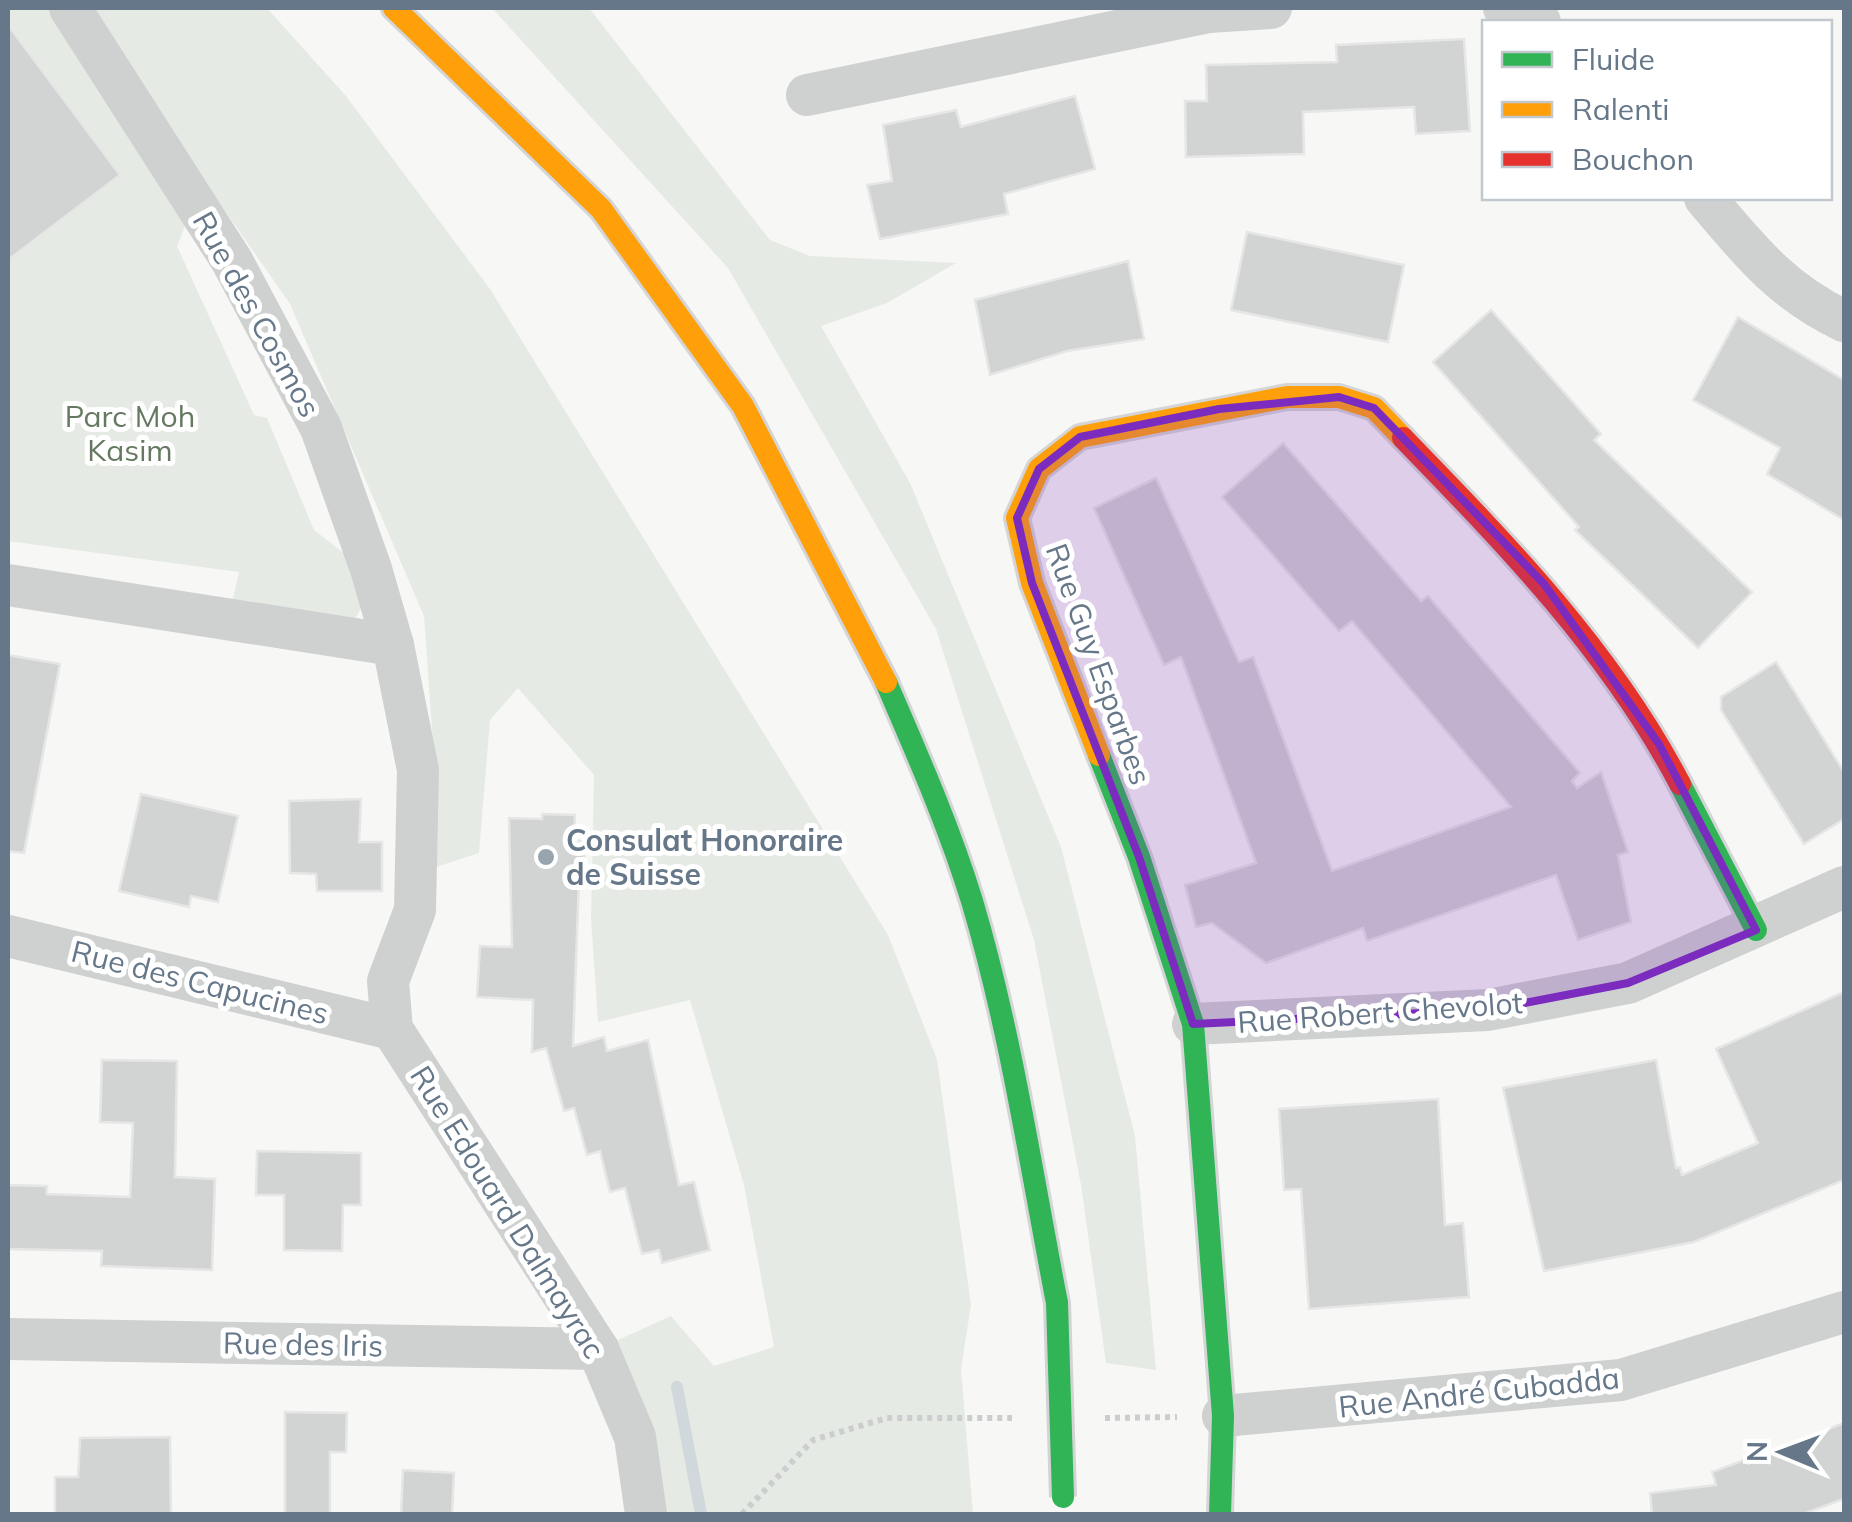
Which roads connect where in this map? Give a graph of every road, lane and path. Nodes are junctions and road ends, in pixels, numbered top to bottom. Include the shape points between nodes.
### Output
1 (70, 8) edge
2 (394, 8) edge
3 (1271, 8) edge
4 (1504, 8) edge
5 (1535, 20) edge
6 (807, 96) dead end
7 (1707, 200) edge
8 (1844, 321) edge
9 (8, 584) edge
10 (394, 644) junction
11 (1844, 887) edge
12 (1756, 930) junction
13 (8, 936) edge
14 (1193, 1024) junction
15 (392, 1029) junction
16 (1844, 1312) edge
17 (8, 1340) edge
18 (598, 1349) junction
19 (1224, 1416) junction
20 (1024, 1418) dead end
21 (1102, 1418) dead end
22 (1121, 1418) dead end
23 (1063, 1506) edge
24 (646, 1514) edge
25 (742, 1514) edge
26 (1220, 1514) edge

1 - 10 street, Rue des Cosmos via 232,261 320,428
2 - 23 street, bridge via 602,209 743,406 872,646 972,902 1012,1067 1057,1303
3 - 6 street via 1208,12
4 - 5 street
7 - 8 street via 1802,300
9 - 10 street
10 - 15 street, Rue des Cosmos via 418,770 415,910 388,982
11 - 12 street, Rue Robert Chevolot
12 - 14 street, Rue Robert Chevolot via 1628,983 1488,1010
12 - 14 street, Rue Guy Esparbes via 1660,744 1544,584 1374,408 1339,397 1287,397 1080,436 1039,469 1017,518 1032,583 1139,857
13 - 15 street, Rue des Capucines
14 - 19 street, Rue Guy Esparbes
15 - 18 street, Rue Edouard Dalmayrac
16 - 19 street, Rue André Cubadda via 1621,1380
17 - 18 street, Rue des Iris
18 - 24 street, Rue Edouard Dalmayrac via 634,1436
19 - 26 street, Rue Guy Esparbes
20 - 25 path via 887,1418 813,1440
21 - 22 path

